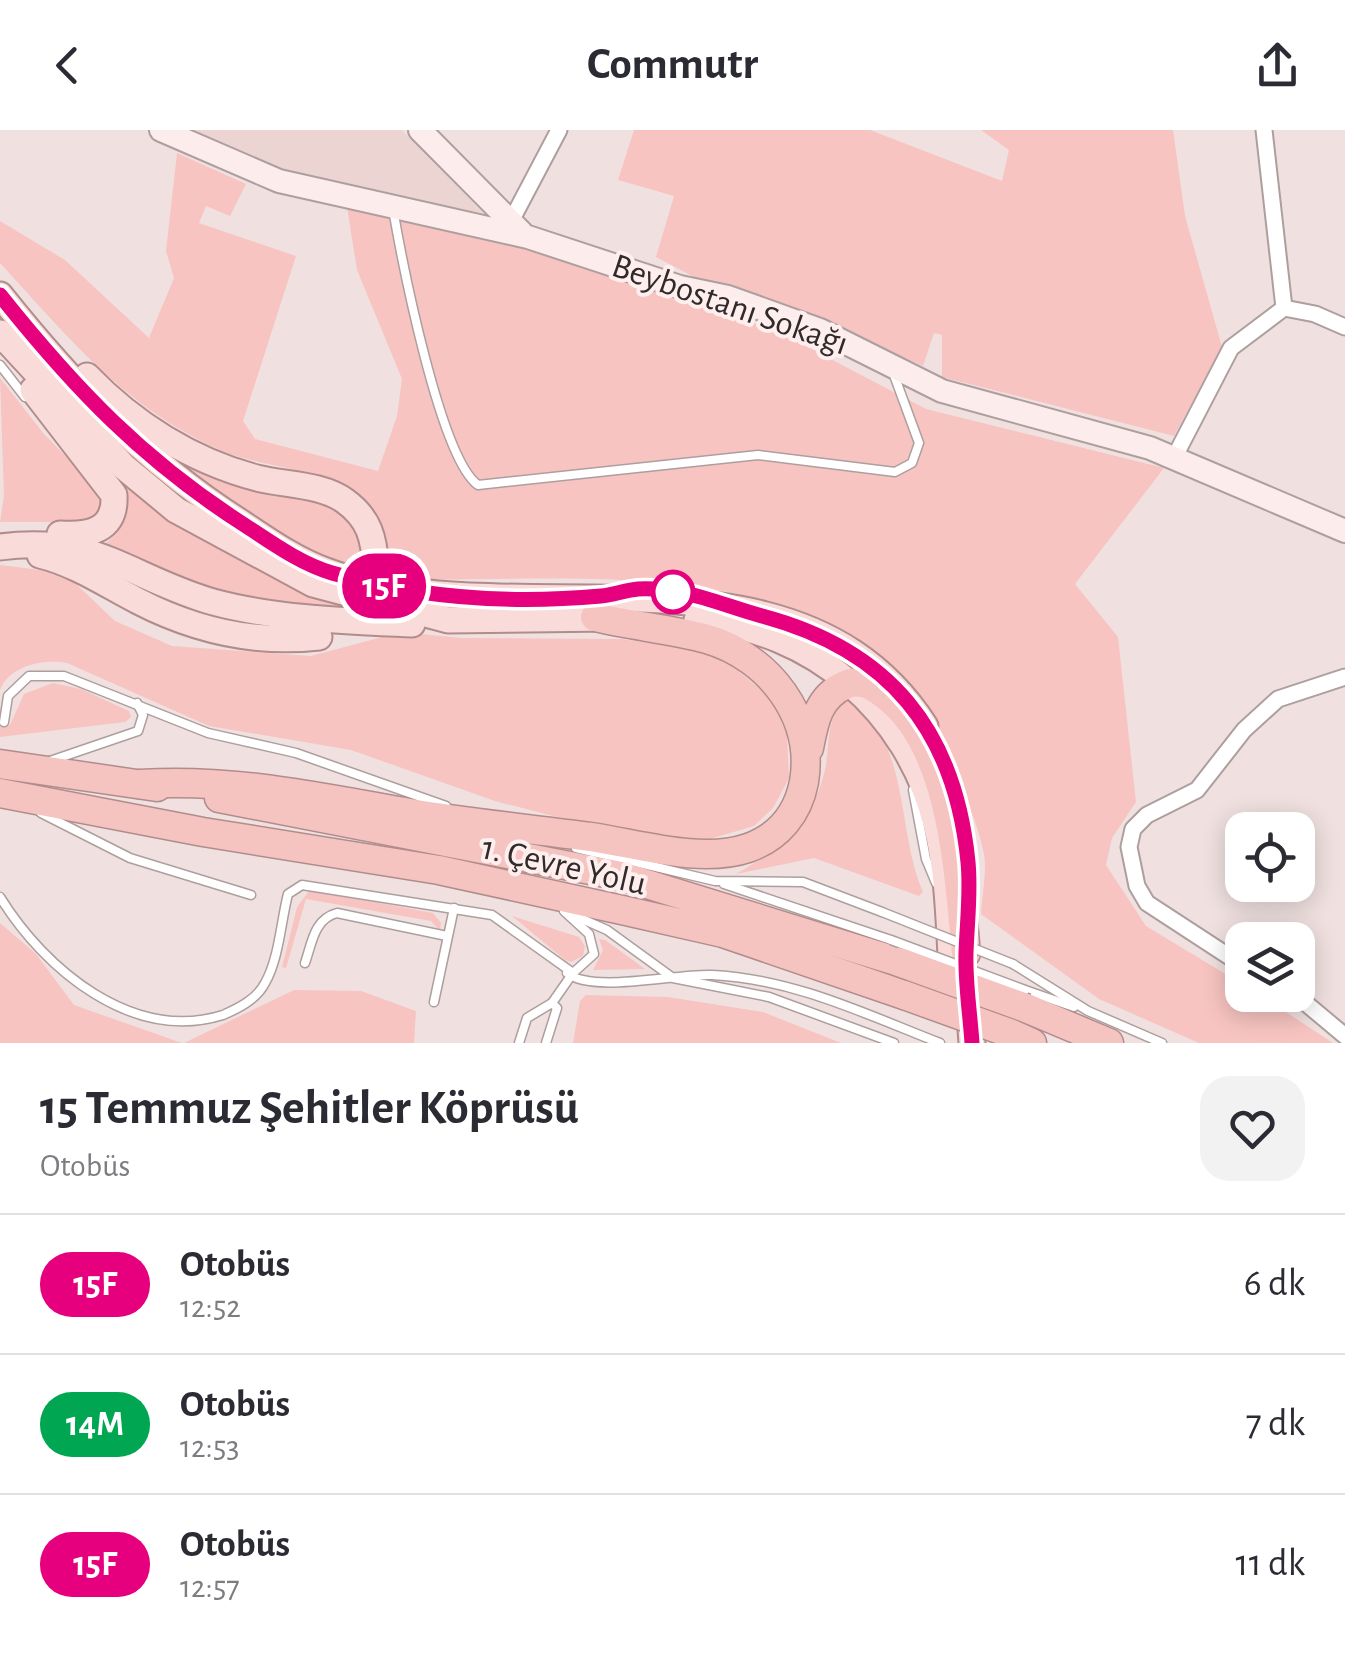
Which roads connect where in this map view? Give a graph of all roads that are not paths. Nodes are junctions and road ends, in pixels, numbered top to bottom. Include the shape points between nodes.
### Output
1 (160, 130) edge
2 (420, 130) edge
3 (560, 130) edge
4 (1264, 130) edge
5 (393, 209) junction
6 (519, 230) junction
7 (4, 299) edge
8 (1284, 308) junction
9 (1345, 327) edge
10 (0, 332) edge
11 (0, 348) edge
12 (0, 365) edge
13 (890, 366) junction
14 (82, 456) junction
15 (1174, 458) junction
16 (1345, 531) edge
17 (0, 535) edge
18 (0, 548) edge
19 (376, 568) dead end
20 (599, 607) junction
21 (448, 620) junction
22 (319, 637) dead end
23 (1345, 678) edge
24 (850, 682) junction
25 (137, 704) junction
26 (4, 722) dead end
27 (0, 764) edge
28 (807, 765) junction
29 (30, 769) junction
30 (140, 784) junction
31 (0, 793) edge
32 (484, 824) junction
33 (440, 870) junction
34 (714, 881) junction
35 (251, 894) dead end
36 (0, 897) edge
37 (454, 908) junction
38 (564, 911) junction
39 (447, 936) junction
40 (895, 951) junction
41 (966, 953) junction
42 (1225, 954) edge
43 (305, 964) dead end
44 (572, 976) junction
45 (673, 978) junction
46 (1026, 999) junction
47 (434, 1002) dead end
48 (552, 1003) junction
49 (1088, 1011) junction
50 (1315, 1011) edge
51 (1345, 1036) edge
52 (1022, 1039) edge
53 (518, 1043) edge
54 (546, 1043) edge
55 (894, 1043) edge
56 (940, 1043) edge
57 (956, 1043) edge
58 (972, 1043) edge
59 (1109, 1043) edge
60 (1162, 1043) edge

1 - 5 street, Beybostanı Sokağı via 279,181
2 - 6 street
3 - 6 street
4 - 8 street
5 - 6 street, Beybostanı Sokağı
5 - 13 lane via 405,279 452,444 465,476 478,485 758,454 895,472 912,463 918,443
6 - 13 street, Beybostanı Sokağı via 820,330
7 - 19 main road via 123,411 176,445 240,472 347,502 368,523
7 - 20 main road via 74,386 150,458 312,565 396,590
8 - 9 street
8 - 15 street via 1231,348
10 - 21 main road via 124,467 176,510 313,584
11 - 14 main road
12 - 14 lane via 68,448
13 - 15 street, Beybostanı Sokağı via 942,391
14 - 17 main road via 112,486 110,522 89,534
15 - 16 street, Beybostanı Sokağı
18 - 21 main road via 55,544 90,550 213,602 359,621
18 - 22 main road via 68,562 168,616 240,636
20 - 21 main road
20 - 24 main road via 768,636
20 - 28 highway via 706,639 759,667 791,702
20 - 41 main road via 743,610 826,638 874,665 906,697 953,782 968,864
23 - 42 street via 1278,699 1197,790 1133,829 1128,847 1147,904
24 - 28 highway via 817,710
24 - 41 highway via 869,683 892,700 941,785
24 - 57 main road via 898,734 936,824 948,899
25 - 26 lane via 64,676 29,676 8,696
25 - 29 lane via 138,731
25 - 32 lane via 208,733 296,753
27 - 29 highway, 1. Çevre Yolu
28 - 32 highway via 800,800 781,829 737,851 704,853
29 - 30 highway, 1. Çevre Yolu
30 - 32 highway via 268,787
30 - 40 highway, 1. Çevre Yolu via 621,876
31 - 33 highway, 1. Çevre Yolu
31 - 35 lane via 130,858
32 - 34 lane
33 - 38 lane
33 - 52 highway, 1. Çevre Yolu, bridge via 723,933
34 - 40 lane
34 - 49 lane, bridge via 803,882 1013,964
36 - 37 lane via 74,986 108,1009 196,1027 244,1006 265,984 288,894 302,884
37 - 39 lane
37 - 44 lane via 506,921
38 - 44 lane via 589,934 594,954
38 - 45 lane via 607,930
39 - 43 lane via 337,913 318,925
39 - 47 lane
40 - 46 highway, 1. Çevre Yolu, bridge
41 - 58 main road
44 - 45 lane
44 - 48 lane
45 - 55 lane via 769,997
45 - 56 lane via 708,974 770,982
46 - 49 lane
46 - 59 highway, 1. Çevre Yolu
48 - 53 lane via 527,1018
48 - 54 lane via 557,1008
49 - 60 lane
50 - 51 street

